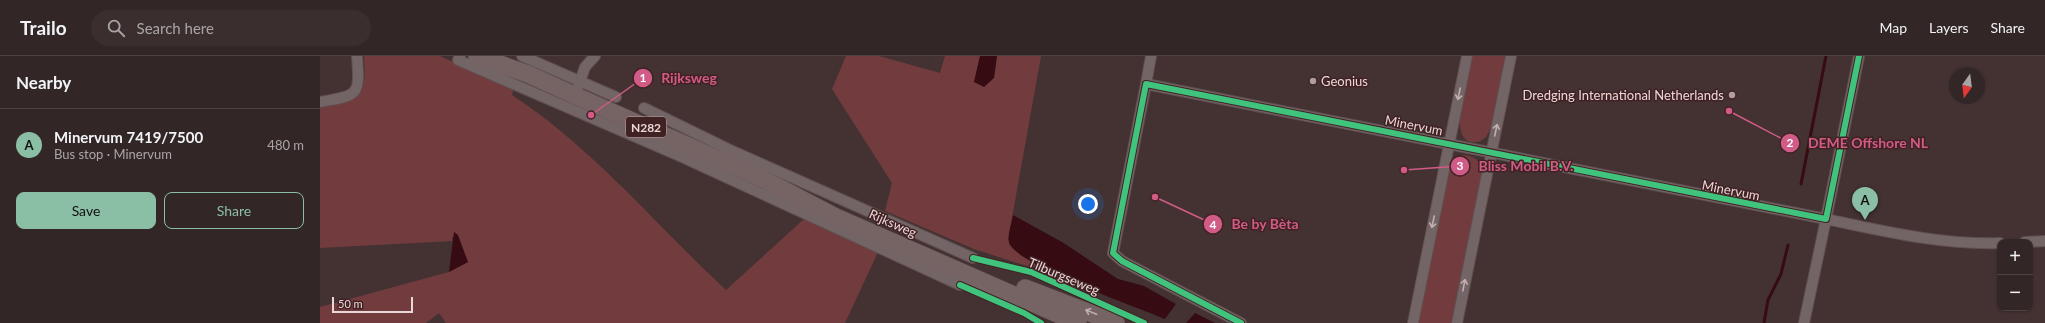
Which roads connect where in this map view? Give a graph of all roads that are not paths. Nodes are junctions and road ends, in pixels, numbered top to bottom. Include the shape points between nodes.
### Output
1 (357, 56) edge
2 (460, 56) edge
3 (477, 56) edge
4 (499, 56) edge
5 (522, 56) edge
6 (595, 56) edge
7 (1151, 56) edge
8 (1467, 56) edge
9 (1511, 56) edge
10 (1859, 56) edge
11 (528, 74) junction
12 (1146, 84) junction
13 (577, 89) junction
14 (616, 97) dead end
15 (320, 102) edge
16 (644, 108) dead end
17 (1449, 144) junction
18 (1491, 153) junction
19 (767, 174) junction
20 (836, 217) junction
21 (1826, 220) junction
22 (2045, 241) edge
23 (2033, 242) edge
24 (1997, 243) edge
25 (971, 272) junction
26 (1078, 323) edge
27 (1116, 323) edge
28 (1241, 323) edge
29 (1413, 323) edge
30 (1456, 323) edge
31 (1804, 323) edge

1 - 15 street via 359,83 356,90 350,97
2 - 20 street, Rijksweg via 458,60 682,157
3 - 11 main road, Rijksweg / N282
4 - 11 main road, Rijksweg / N282
5 - 13 street, Rijksweg
6 - 13 street via 585,67
7 - 12 street
8 -> 17 street, Minervum
18 -> 9 street
10 - 21 street
11 - 13 main road, Rijksweg / N282
12 - 17 street, Minervum
12 - 28 street via 1113,253 1122,261
13 - 14 street, Rijksweg
13 - 19 main road, Rijksweg / N282
16 - 19 street, Rijksweg
17 - 18 street, Minervum
17 -> 29 street, Minervum
18 - 21 street, Minervum
30 -> 18 street
19 - 20 main road, Rijksweg / N282
19 - 25 street, Rijksweg
20 - 25 main road, Rijksweg / N282
21 - 24 street, Minervum via 1926,239
21 - 31 street
22 - 23 street
25 - 26 main road, N282
27 -> 25 main road, Tilburgseweg / N282

